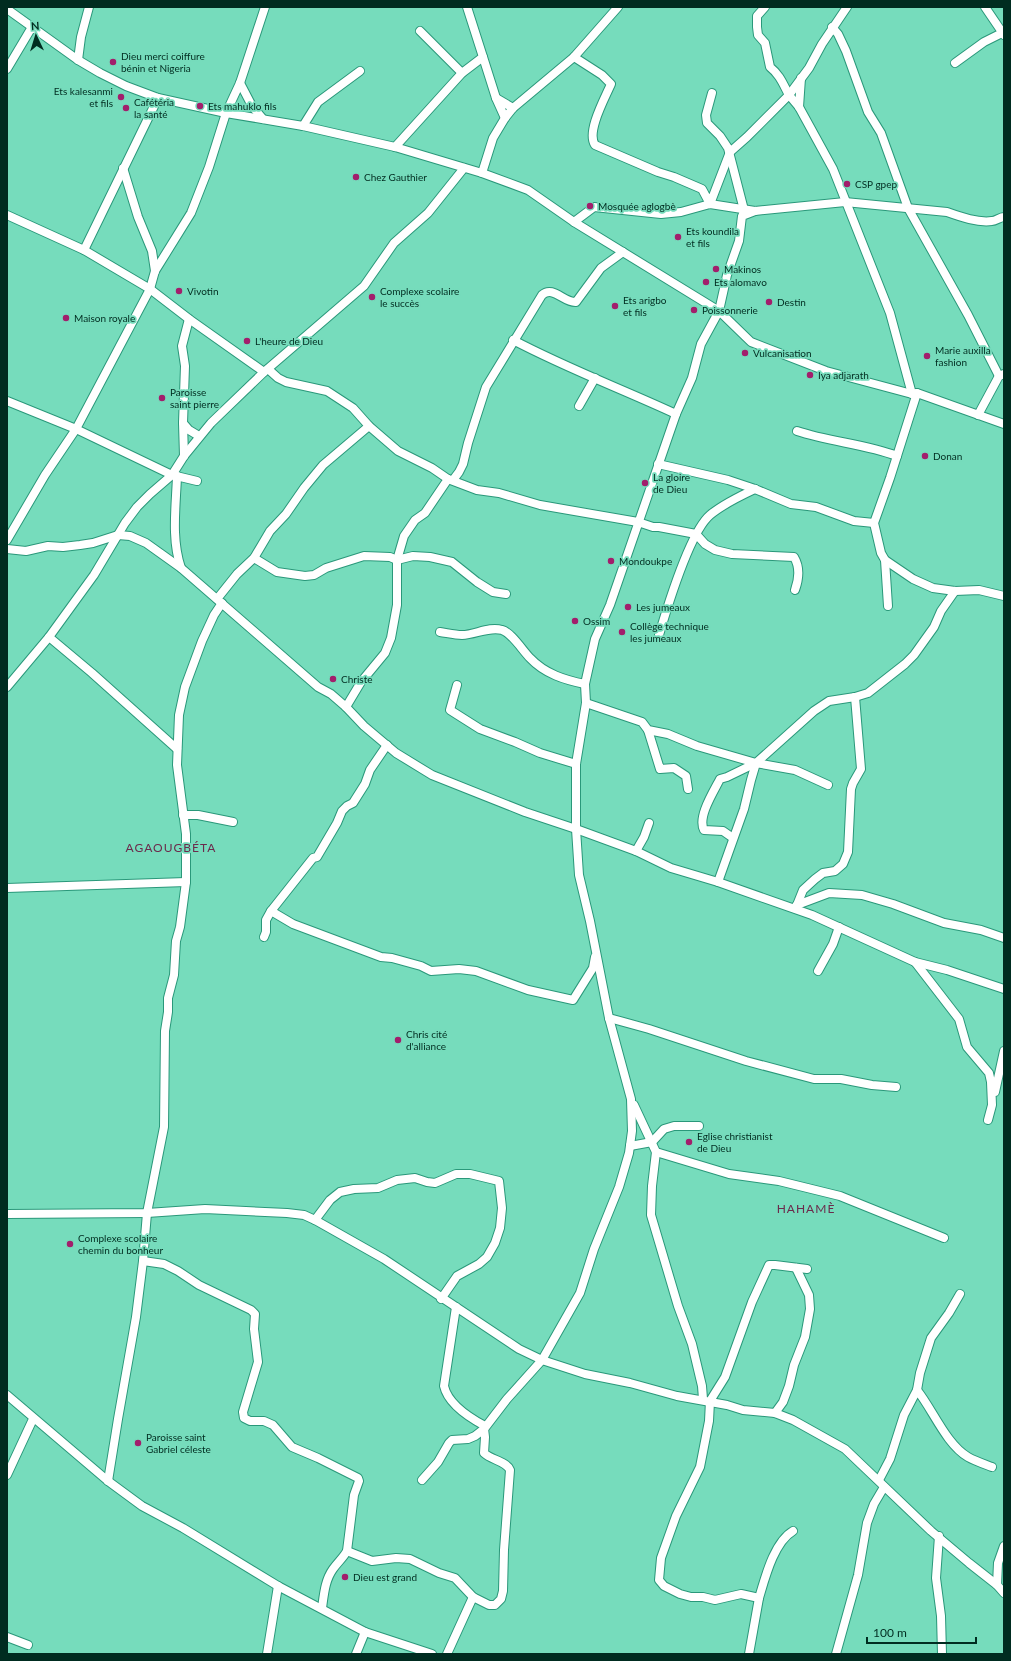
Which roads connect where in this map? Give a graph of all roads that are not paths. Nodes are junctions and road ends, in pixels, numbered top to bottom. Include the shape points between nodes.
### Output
1 (89, 7) edge
2 (265, 7) edge
3 (468, 7) edge
4 (618, 7) edge
5 (765, 7) edge
6 (847, 7) edge
7 (985, 7) edge
8 (7, 9) edge
9 (32, 27) junction
10 (832, 27) junction
11 (420, 31) dead end
12 (1003, 33) edge
13 (483, 57) junction
14 (574, 57) junction
15 (78, 60) junction
16 (955, 63) dead end
17 (7, 69) edge
18 (360, 71) dead end
19 (462, 73) junction
20 (801, 78) junction
21 (240, 83) junction
22 (712, 93) dead end
23 (789, 95) junction
24 (158, 98) junction
25 (496, 98) junction
26 (800, 107) junction
27 (513, 108) junction
28 (226, 113) junction
29 (505, 118) junction
30 (263, 119) junction
31 (303, 126) junction
32 (395, 147) junction
33 (730, 152) junction
34 (123, 168) junction
35 (464, 168) junction
36 (482, 173) junction
37 (845, 202) junction
38 (710, 204) junction
39 (908, 208) junction
40 (743, 213) junction
41 (7, 215) edge
42 (1004, 217) edge
43 (574, 222) junction
44 (84, 250) junction
45 (623, 252) junction
46 (155, 271) junction
47 (150, 289) junction
48 (719, 310) junction
49 (189, 319) junction
50 (513, 340) junction
51 (266, 370) junction
52 (1001, 375) edge
53 (594, 378) junction
54 (915, 394) junction
55 (7, 401) edge
56 (579, 406) dead end
57 (676, 414) junction
58 (978, 415) junction
59 (183, 423) junction
60 (1004, 424) edge
61 (369, 426) junction
62 (76, 429) junction
63 (797, 431) dead end
64 (199, 436) junction
65 (184, 456) junction
66 (897, 456) junction
67 (658, 464) junction
68 (175, 476) junction
69 (451, 479) junction
70 (197, 481) dead end
71 (755, 489) junction
72 (638, 522) junction
73 (874, 523) junction
74 (696, 534) junction
75 (118, 535) junction
76 (7, 540) edge
77 (7, 549) edge
78 (254, 558) junction
79 (397, 560) junction
80 (885, 560) junction
81 (181, 568) junction
82 (795, 590) dead end
83 (955, 591) junction
84 (506, 594) dead end
85 (1004, 596) edge
86 (220, 601) junction
87 (888, 606) dead end
88 (440, 632) dead end
89 (659, 635) dead end
90 (49, 637) junction
91 (585, 684) junction
92 (457, 685) dead end
93 (7, 687) edge
94 (855, 697) junction
95 (586, 703) junction
96 (346, 707) junction
97 (648, 730) junction
98 (387, 745) junction
99 (177, 749) junction
100 (576, 764) junction
101 (756, 764) junction
102 (828, 785) dead end
103 (688, 789) dead end
104 (183, 815) junction
105 (233, 822) dead end
106 (649, 823) dead end
107 (576, 829) junction
108 (733, 838) junction
109 (636, 851) junction
110 (186, 882) junction
111 (718, 882) junction
112 (7, 888) edge
113 (795, 906) junction
114 (271, 911) junction
115 (839, 927) junction
116 (264, 937) dead end
117 (1004, 938) edge
118 (596, 954) junction
119 (915, 962) junction
120 (818, 972) dead end
121 (1004, 989) edge
122 (609, 1018) junction
123 (1004, 1050) edge
124 (896, 1087) dead end
125 (631, 1099) junction
126 (992, 1104) junction
127 (988, 1120) dead end
128 (699, 1126) dead end
129 (652, 1142) junction
130 (630, 1146) junction
131 (656, 1152) junction
132 (147, 1213) junction
133 (7, 1214) edge
134 (315, 1220) junction
135 (944, 1238) dead end
136 (143, 1261) junction
137 (796, 1268) junction
138 (807, 1269) dead end
139 (960, 1294) dead end
140 (441, 1298) junction
141 (456, 1307) junction
142 (542, 1360) junction
143 (917, 1390) junction
144 (7, 1395) edge
145 (707, 1400) junction
146 (775, 1413) junction
147 (34, 1418) junction
148 (485, 1428) junction
149 (992, 1466) dead end
150 (7, 1475) edge
151 (422, 1480) dead end
152 (879, 1480) junction
153 (108, 1481) junction
154 (884, 1488) junction
155 (792, 1531) dead end
156 (939, 1536) junction
157 (1004, 1546) edge
158 (347, 1551) junction
159 (997, 1585) junction
160 (278, 1586) junction
161 (1004, 1593) edge
162 (473, 1597) junction
163 (759, 1598) junction
164 (322, 1608) junction
165 (365, 1632) junction
166 (7, 1637) edge
167 (28, 1645) dead end
168 (267, 1654) edge
169 (356, 1654) edge
170 (432, 1654) edge
171 (447, 1654) edge
172 (749, 1654) edge
173 (836, 1654) edge
174 (942, 1654) edge

1 - 15 street
2 - 21 street
3 - 13 street
4 - 14 street
5 - 23 street via 757,16 758,35 765,43 770,67 776,72
6 - 10 street
7 - 12 street
8 - 9 street
9 - 15 street
9 - 17 street
10 - 20 street
10 - 39 street via 846,51 868,112 881,133
11 - 19 street
12 - 16 street via 984,42
13 - 19 street
13 - 25 street
14 - 27 street
14 - 38 street via 611,84 594,125 592,141 595,145 702,189
15 - 24 street via 126,86
18 - 31 street via 318,102
19 - 32 street
20 - 23 street
20 - 26 street
21 - 28 street
21 - 30 street via 252,106
22 - 33 street via 706,115 707,123 720,136
23 - 26 street
23 - 33 street
24 - 28 street
24 - 34 street
25 - 27 street
25 - 29 street
26 - 37 street via 833,169
27 - 29 street
28 - 30 street
28 - 46 street via 191,213
29 - 36 street via 493,138
30 - 31 street
31 - 32 street
32 - 35 street
33 - 38 street
33 - 40 street
34 - 44 street
34 - 46 street via 138,217 152,251
35 - 36 street
35 - 51 street via 428,213 394,243 364,286
36 - 43 street via 528,190
37 - 39 street
37 - 40 street
37 - 54 street via 890,313
38 - 40 street
38 - 43 street via 681,212 661,214 594,208
39 - 42 street via 947,212 963,218 993,222
39 - 52 street
40 - 48 street via 739,241 727,275
41 - 44 street
43 - 45 street
44 - 47 street
45 - 48 street
45 - 50 street via 601,268 576,302 546,291
46 - 47 street
47 - 49 street
47 - 62 street
48 - 54 street via 751,342 826,371
48 - 57 street via 701,344 692,378
49 - 51 street
49 - 59 street via 182,346 185,366
50 - 53 street
50 - 69 street via 486,387 460,472
51 - 61 street via 286,382 327,391 354,408
51 - 64 street
52 - 58 street
53 - 56 street
53 - 57 street
54 - 58 street
54 - 66 street
55 - 62 street
57 - 67 street
58 - 60 street
59 - 64 street
59 - 65 street
61 - 69 street via 398,450
61 - 78 street via 323,465 270,531
62 - 68 street
62 - 76 street via 45,475
63 - 66 street
64 - 65 street
65 - 68 street
66 - 73 street
67 - 71 street
67 - 72 street
68 - 70 street
68 - 75 street via 150,494
68 - 81 street via 175,531
69 - 72 street via 477,490 499,493 540,505
69 - 79 street via 404,536
71 - 73 street via 791,504 816,507 854,521
71 - 74 street via 709,516
72 - 74 street via 652,527
72 - 91 street via 610,605 595,639
73 - 80 street
74 - 82 street via 715,550 732,554 794,556 798,568 798,584
74 - 89 street
75 - 77 street via 93,544 48,546 26,551
75 - 81 street via 130,536 146,543
75 - 90 street via 94,575
78 - 79 street via 277,572 305,576 364,556 390,557
78 - 86 street via 237,574
79 - 84 street via 413,556 452,562 493,592
79 - 96 street via 398,605 391,638 382,657 361,682
80 - 83 street via 913,579 933,588
80 - 87 street
81 - 86 street
83 - 85 street via 978,590
83 - 94 street via 914,656 875,689 863,696
86 - 96 street via 318,687
86 - 99 street via 185,687 179,715
88 - 91 street via 461,635 490,629 502,630 509,634 531,660 544,669 566,680
90 - 93 street
90 - 99 street
91 - 95 street
92 - 100 street via 450,710 480,730
94 - 101 street via 829,701 814,711
94 - 113 street via 861,768 851,789 848,852 843,864 835,871 823,873 803,890
95 - 97 street via 642,722
95 - 100 street
96 - 98 street
97 - 101 street via 668,734 696,746
97 - 103 street via 660,769 674,768 686,776
98 - 107 street via 432,774 525,812
98 - 114 street via 370,770 354,803 342,811 317,857 313,858
99 - 104 street
100 - 107 street
101 - 102 street via 795,770
101 - 108 street
101 - 108 street via 720,779 702,815 704,830 723,831
104 - 105 street via 198,815
104 - 110 street via 186,834
106 - 109 street
107 - 109 street
107 - 118 street via 579,875
108 - 111 street
109 - 111 street via 671,868
110 - 112 street
110 - 132 street via 165,1031 164,1126
111 - 113 street
113 - 115 street
113 - 117 street via 829,893 862,895 944,923 981,930
114 - 116 street via 266,920
114 - 118 street via 293,924 381,957 421,966 431,971 476,971 528,990 573,1000 593,968
115 - 119 street
115 - 120 street
118 - 122 street
119 - 121 street
119 - 126 street via 959,1020 967,1047 989,1073
122 - 124 street via 746,1061 814,1079 841,1079
122 - 125 street
123 - 126 street
125 - 129 street
125 - 130 street
126 - 127 street
128 - 129 street via 674,1126 664,1130
129 - 130 street
129 - 131 street
130 - 142 street via 619,1186 594,1248 580,1293
131 - 135 street via 729,1174 779,1181 840,1196
131 - 145 street via 651,1215
132 - 133 street
132 - 134 street via 205,1209 287,1213 304,1215
132 - 136 street
134 - 140 street via 384,1259
134 - 140 street via 330,1200 340,1192 354,1189 378,1188 397,1180 415,1178 435,1183 456,1174 470,1174 499,1181 502,1208 495,1243 487,1257 457,1276
136 - 153 street
136 - 158 street via 164,1264 255,1314 258,1362 243,1412 244,1418 273,1425 292,1447 358,1478
137 - 138 street
137 - 145 street via 769,1265 752,1302 725,1377
137 - 146 street via 809,1295 810,1309 805,1337 789,1386 783,1402
139 - 143 street via 932,1338
140 - 141 street
141 - 142 street via 519,1349
141 - 148 street via 445,1393 459,1408
142 - 145 street via 585,1374 677,1396
142 - 148 street via 525,1377
143 - 149 street via 947,1435 964,1454
143 - 152 street via 904,1415 890,1459
144 - 147 street
145 - 146 street via 743,1410
145 - 163 street via 709,1421 700,1467 676,1516 661,1558 659,1580 664,1586 692,1597 715,1600 741,1594
146 - 152 street via 793,1420 845,1449
147 - 150 street
147 - 153 street
148 - 151 street via 475,1436 448,1442 438,1462
148 - 162 street via 484,1453 508,1466 510,1470 503,1591 501,1599 494,1605
152 - 154 street
153 - 160 street via 142,1506
154 - 156 street
154 - 173 street via 874,1504 867,1523 858,1574
155 - 163 street via 787,1534 776,1552
156 - 159 street
156 - 174 street via 936,1578
157 - 159 street via 998,1563
158 - 162 street via 372,1561 410,1559 455,1578
158 - 164 street via 333,1569 326,1584
159 - 161 street
160 - 164 street
160 - 168 street
162 - 171 street
163 - 172 street
164 - 165 street
165 - 169 street
165 - 170 street
166 - 167 street

